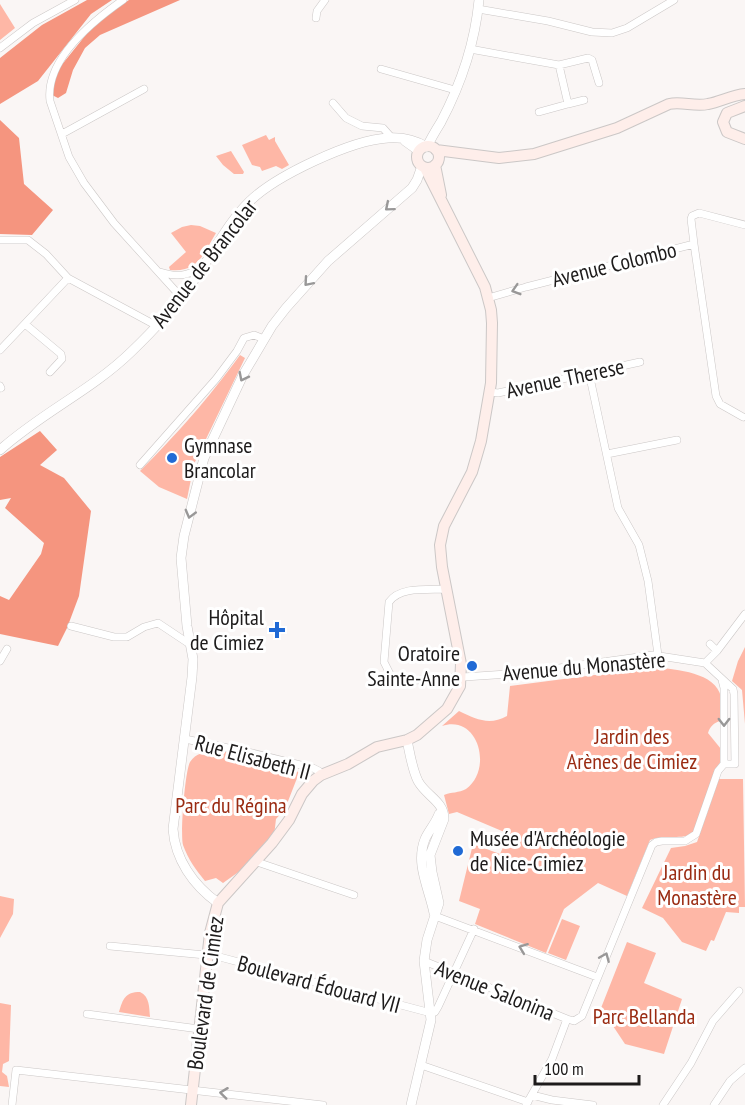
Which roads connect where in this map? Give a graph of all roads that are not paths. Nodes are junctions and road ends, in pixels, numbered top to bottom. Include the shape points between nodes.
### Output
1 (75, 0) edge
2 (123, 0) edge
3 (325, 0) edge
4 (674, 0) edge
5 (478, 3) edge
6 (316, 18) dead end
7 (0, 48) edge
8 (470, 49) junction
9 (559, 65) junction
10 (381, 69) dead end
11 (599, 83) dead end
12 (144, 89) dead end
13 (456, 90) junction
14 (745, 94) edge
15 (584, 100) dead end
16 (333, 103) dead end
17 (568, 104) junction
18 (745, 106) edge
19 (539, 112) dead end
20 (63, 134) junction
21 (395, 138) junction
22 (745, 139) edge
23 (429, 157) junction
24 (745, 225) edge
25 (0, 240) edge
26 (694, 244) junction
27 (207, 261) junction
28 (158, 272) junction
29 (68, 278) junction
30 (181, 297) junction
31 (488, 298) junction
32 (25, 324) junction
33 (157, 326) junction
34 (264, 339) junction
35 (0, 350) edge
36 (640, 362) dead end
37 (50, 372) dead end
38 (589, 373) junction
39 (490, 392) junction
40 (743, 417) dead end
41 (677, 440) dead end
42 (0, 450) edge
43 (607, 454) junction
44 (140, 465) dead end
45 (446, 589) junction
46 (745, 614) edge
47 (71, 626) dead end
48 (710, 644) dead end
49 (191, 645) junction
50 (7, 648) dead end
51 (717, 651) junction
52 (658, 655) junction
53 (0, 661) edge
54 (705, 663) junction
55 (462, 677) junction
56 (185, 739) junction
57 (407, 740) junction
58 (321, 775) junction
59 (257, 862) junction
60 (354, 895) dead end
61 (218, 903) junction
62 (435, 916) junction
63 (474, 929) junction
64 (110, 946) dead end
65 (207, 956) junction
66 (424, 961) junction
67 (453, 973) junction
68 (597, 976) junction
69 (739, 991) dead end
70 (431, 1013) junction
71 (87, 1014) dead end
72 (567, 1019) junction
73 (199, 1029) junction
74 (421, 1065) junction
75 (745, 1068) edge
76 (192, 1089) junction
77 (532, 1095) junction
78 (527, 1104) edge
79 (12, 1105) edge
80 (190, 1105) edge
81 (323, 1105) edge
82 (411, 1105) edge
83 (593, 1105) edge
84 (663, 1105) edge
85 (714, 1105) edge

1 - 7 street via 33,23
2 - 20 street via 95,19 53,72 50,98
3 - 6 street
4 - 5 street via 612,33 592,32
5 - 8 street
8 - 9 street
8 - 13 street
9 - 11 street via 588,58
9 - 17 street
10 - 13 street
12 - 20 street
13 - 23 street
14 - 23 main road via 709,104 669,104 617,128 534,154 499,158 458,152
15 - 17 street
16 - 21 street via 346,118 362,126 383,128
17 - 19 street
18 - 22 main road via 727,112 723,122 727,132
20 - 28 street via 72,163 84,183
21 - 23 street
21 - 27 street, Avenue de Brancolar via 337,151 266,188 236,216
23 - 31 main road via 435,189
23 -> 34 street via 412,188 312,277
24 - 26 street, Avenue Colombo via 695,214
25 - 29 street via 28,240
26 -> 31 street, Avenue Colombo
26 - 40 street via 716,396 720,404
27 - 28 street via 185,275
27 - 30 street, Avenue de Brancolar
28 - 30 street
29 - 32 street
29 - 33 street
30 - 33 street, Avenue de Brancolar
31 - 39 main road via 492,337
32 - 35 street
32 - 37 street via 61,354 62,359
33 - 42 street, Avenue de Brancolar via 115,367
34 - 44 street via 254,335 244,338 216,379
34 -> 49 street via 204,458 184,536 181,568
36 - 38 street, Avenue Therese
38 - 39 street, Avenue Therese
38 - 43 street
39 - 45 main road via 476,461 441,535
41 - 43 street
43 - 52 street via 618,508 639,545 646,572
45 - 55 main road
45 - 55 street, Avenue du Monastère via 400,592 393,596 389,602 384,662 390,674 404,681
46 - 51 street
47 - 49 street via 127,637 158,623
48 - 51 street
49 - 56 street via 192,677
50 - 53 street
51 - 54 street
52 - 54 street, Avenue du Monastère
52 - 55 street, Avenue du Monastère
68 -> 54 street via 652,846 656,842 692,839 718,771 724,764 735,764 733,689
55 - 57 main road, Boulevard de Cimiez via 458,693 447,709
56 - 58 street, Rue Elisabeth II via 313,768
56 - 61 street via 174,842 181,862 204,892
57 - 58 main road, Boulevard de Cimiez via 377,747
57 - 62 street via 419,783 442,808 444,819 430,855 439,903
58 - 59 main road, Boulevard de Cimiez via 307,787 285,826
59 - 60 street
59 - 61 main road, Boulevard de Cimiez
61 - 65 main road, Boulevard de Cimiez
62 - 63 street
62 - 66 street
63 - 67 street
68 -> 63 street
64 - 65 street, Boulevard Édouard VII
65 - 70 street, Boulevard Édouard VII
65 - 73 main road, Boulevard de Cimiez
66 - 67 street, Avenue Salonina
66 - 70 street
67 - 70 street via 438,1007
67 - 72 street, Avenue Salonina
68 - 72 street via 582,1016 574,1021
69 - 84 street via 713,1021
70 - 74 street
71 - 73 street
72 - 77 street via 552,1059
73 - 76 main road, Boulevard de Cimiez
74 - 78 street
74 - 82 street
75 - 85 street via 730,1081
76 - 79 street via 16,1070
76 - 80 main road, Boulevard de Cimiez
81 -> 76 street
77 - 78 street
77 - 83 street

